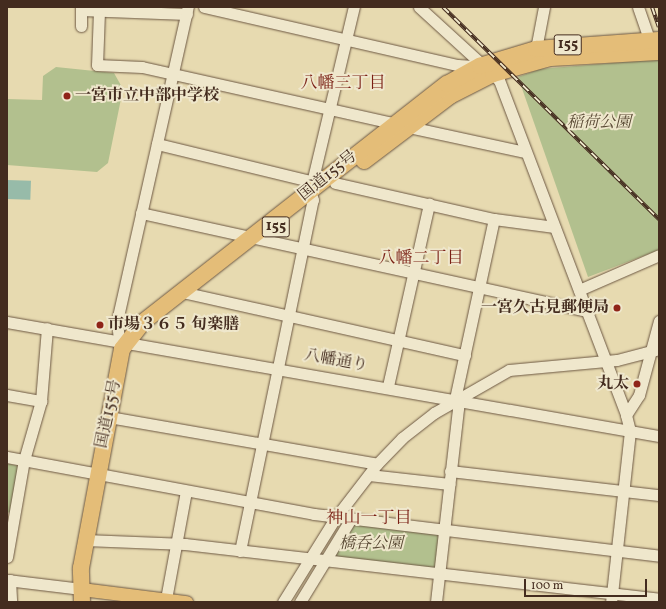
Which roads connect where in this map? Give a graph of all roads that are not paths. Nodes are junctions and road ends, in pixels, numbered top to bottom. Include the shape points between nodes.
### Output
1 (204, 7) edge
2 (354, 7) edge
3 (419, 7) edge
4 (544, 7) edge
5 (638, 7) edge
6 (81, 9) edge
7 (98, 11) junction
8 (187, 11) edge
9 (81, 26) dead end
10 (345, 40) junction
11 (656, 44) edge
12 (536, 48) junction
13 (487, 70) junction
14 (173, 74) junction
15 (330, 109) junction
16 (401, 125) junction
17 (157, 144) junction
18 (525, 152) junction
19 (335, 183) junction
20 (312, 191) junction
21 (429, 204) junction
22 (141, 213) junction
23 (494, 218) junction
24 (554, 227) junction
25 (253, 240) junction
26 (301, 250) junction
27 (659, 255) edge
28 (412, 273) junction
29 (479, 288) junction
30 (579, 290) junction
31 (187, 293) junction
32 (586, 311) junction
33 (287, 317) junction
34 (7, 322) edge
35 (659, 322) edge
36 (47, 328) junction
37 (398, 340) junction
38 (128, 341) junction
39 (655, 350) edge
40 (465, 355) junction
41 (606, 360) junction
42 (276, 367) junction
43 (388, 386) junction
44 (7, 395) edge
45 (457, 400) junction
46 (41, 401) junction
47 (626, 415) junction
48 (112, 418) junction
49 (630, 431) junction
50 (659, 436) edge
51 (263, 443) junction
52 (7, 457) edge
53 (24, 460) junction
54 (377, 464) junction
55 (450, 471) junction
56 (369, 475) junction
57 (100, 476) junction
58 (449, 484) junction
59 (186, 491) junction
60 (624, 491) junction
61 (659, 495) edge
62 (252, 502) junction
63 (11, 517) edge
64 (336, 517) junction
65 (350, 520) junction
66 (445, 530) junction
67 (88, 540) junction
68 (176, 545) junction
69 (240, 551) junction
70 (617, 551) junction
71 (659, 556) edge
72 (7, 557) edge
73 (309, 560) junction
74 (325, 562) junction
75 (439, 575) junction
76 (9, 580) edge
77 (82, 596) edge
78 (611, 597) edge
79 (166, 599) junction
80 (659, 599) edge
81 (11, 602) edge
82 (186, 602) edge
83 (283, 602) edge
84 (300, 602) edge
85 (436, 602) edge

1 - 10 street
2 - 10 street
3 - 13 street
4 - 12 street
5 - 11 street
6 - 7 street
6 - 9 street
7 - 8 street
7 - 14 street via 97,65 142,67
8 - 14 street
10 - 13 street
10 - 15 street
11 - 12 highway, 国道155号 / 155
11 - 13 highway, 国道155号 / 155 via 550,58
12 - 13 highway, 国道155号 / 155
13 - 16 highway, 国道155号 / 155 via 447,84
13 - 18 street via 499,80
14 - 15 street
14 - 17 street
15 - 16 street
15 - 20 street
16 - 18 street
16 - 19 highway, 国道155号 / 155
16 - 20 highway, 国道155号 / 155
17 - 20 street
17 - 22 street
18 - 24 street
19 - 20 highway, 国道155号 / 155
19 - 21 street
20 - 25 highway, 国道155号 / 155
20 - 26 street
21 - 23 street
21 - 28 street
22 - 25 street
22 - 38 street via 117,321
23 - 24 street
23 - 29 street
24 - 30 street
25 - 26 street
25 - 31 highway, 国道155号 / 155
26 - 28 street
26 - 33 street
27 - 30 street
28 - 29 street
28 - 37 street
29 - 32 street
29 - 40 street
30 - 32 street
31 - 33 street
31 - 38 highway, 国道155号 / 155 via 143,322
32 - 41 street
33 - 37 street
33 - 42 street
34 - 36 street, 八幡通り
35 - 39 street
36 - 38 street, 八幡通り
36 - 46 street
37 - 40 street
37 - 43 street
38 - 42 street, 八幡通り
38 - 48 highway, 国道155号 / 155 via 122,349
39 - 41 street
39 - 47 street via 639,395
40 - 45 street
41 - 45 street via 509,370
41 - 47 street
42 - 43 street, 八幡通り
42 - 51 street
43 - 45 street, 八幡通り
44 - 46 street
45 - 49 street, 八幡通り
45 - 54 street via 402,438
45 - 55 street
46 - 53 street
47 - 49 street
48 - 51 street
48 - 57 highway, 国道155号 / 155
49 - 50 street, 八幡通り
49 - 60 street
51 - 54 street
51 - 62 street
52 - 53 street
53 - 57 street
53 - 63 street
54 - 56 street
55 - 58 street
55 - 60 street
56 - 58 street
56 - 64 street
57 - 59 street
57 - 67 highway, 国道155号 / 155
58 - 66 street
59 - 62 street
59 - 68 street
60 - 61 street
60 - 70 street
62 - 64 street
62 - 69 street
63 - 72 street
64 - 65 street
64 - 73 street
65 - 66 street
65 - 74 street
66 - 70 street
66 - 75 street
67 - 68 street
67 - 77 highway, 国道155号 / 155
68 - 69 street
68 - 79 street
69 - 73 street
70 - 71 street
70 - 78 street
73 - 74 street
73 - 83 street
74 - 75 street
74 - 84 street
75 - 78 street
75 - 85 street
76 - 77 street
76 - 81 street
77 - 79 main road
78 - 80 street
79 - 82 main road

